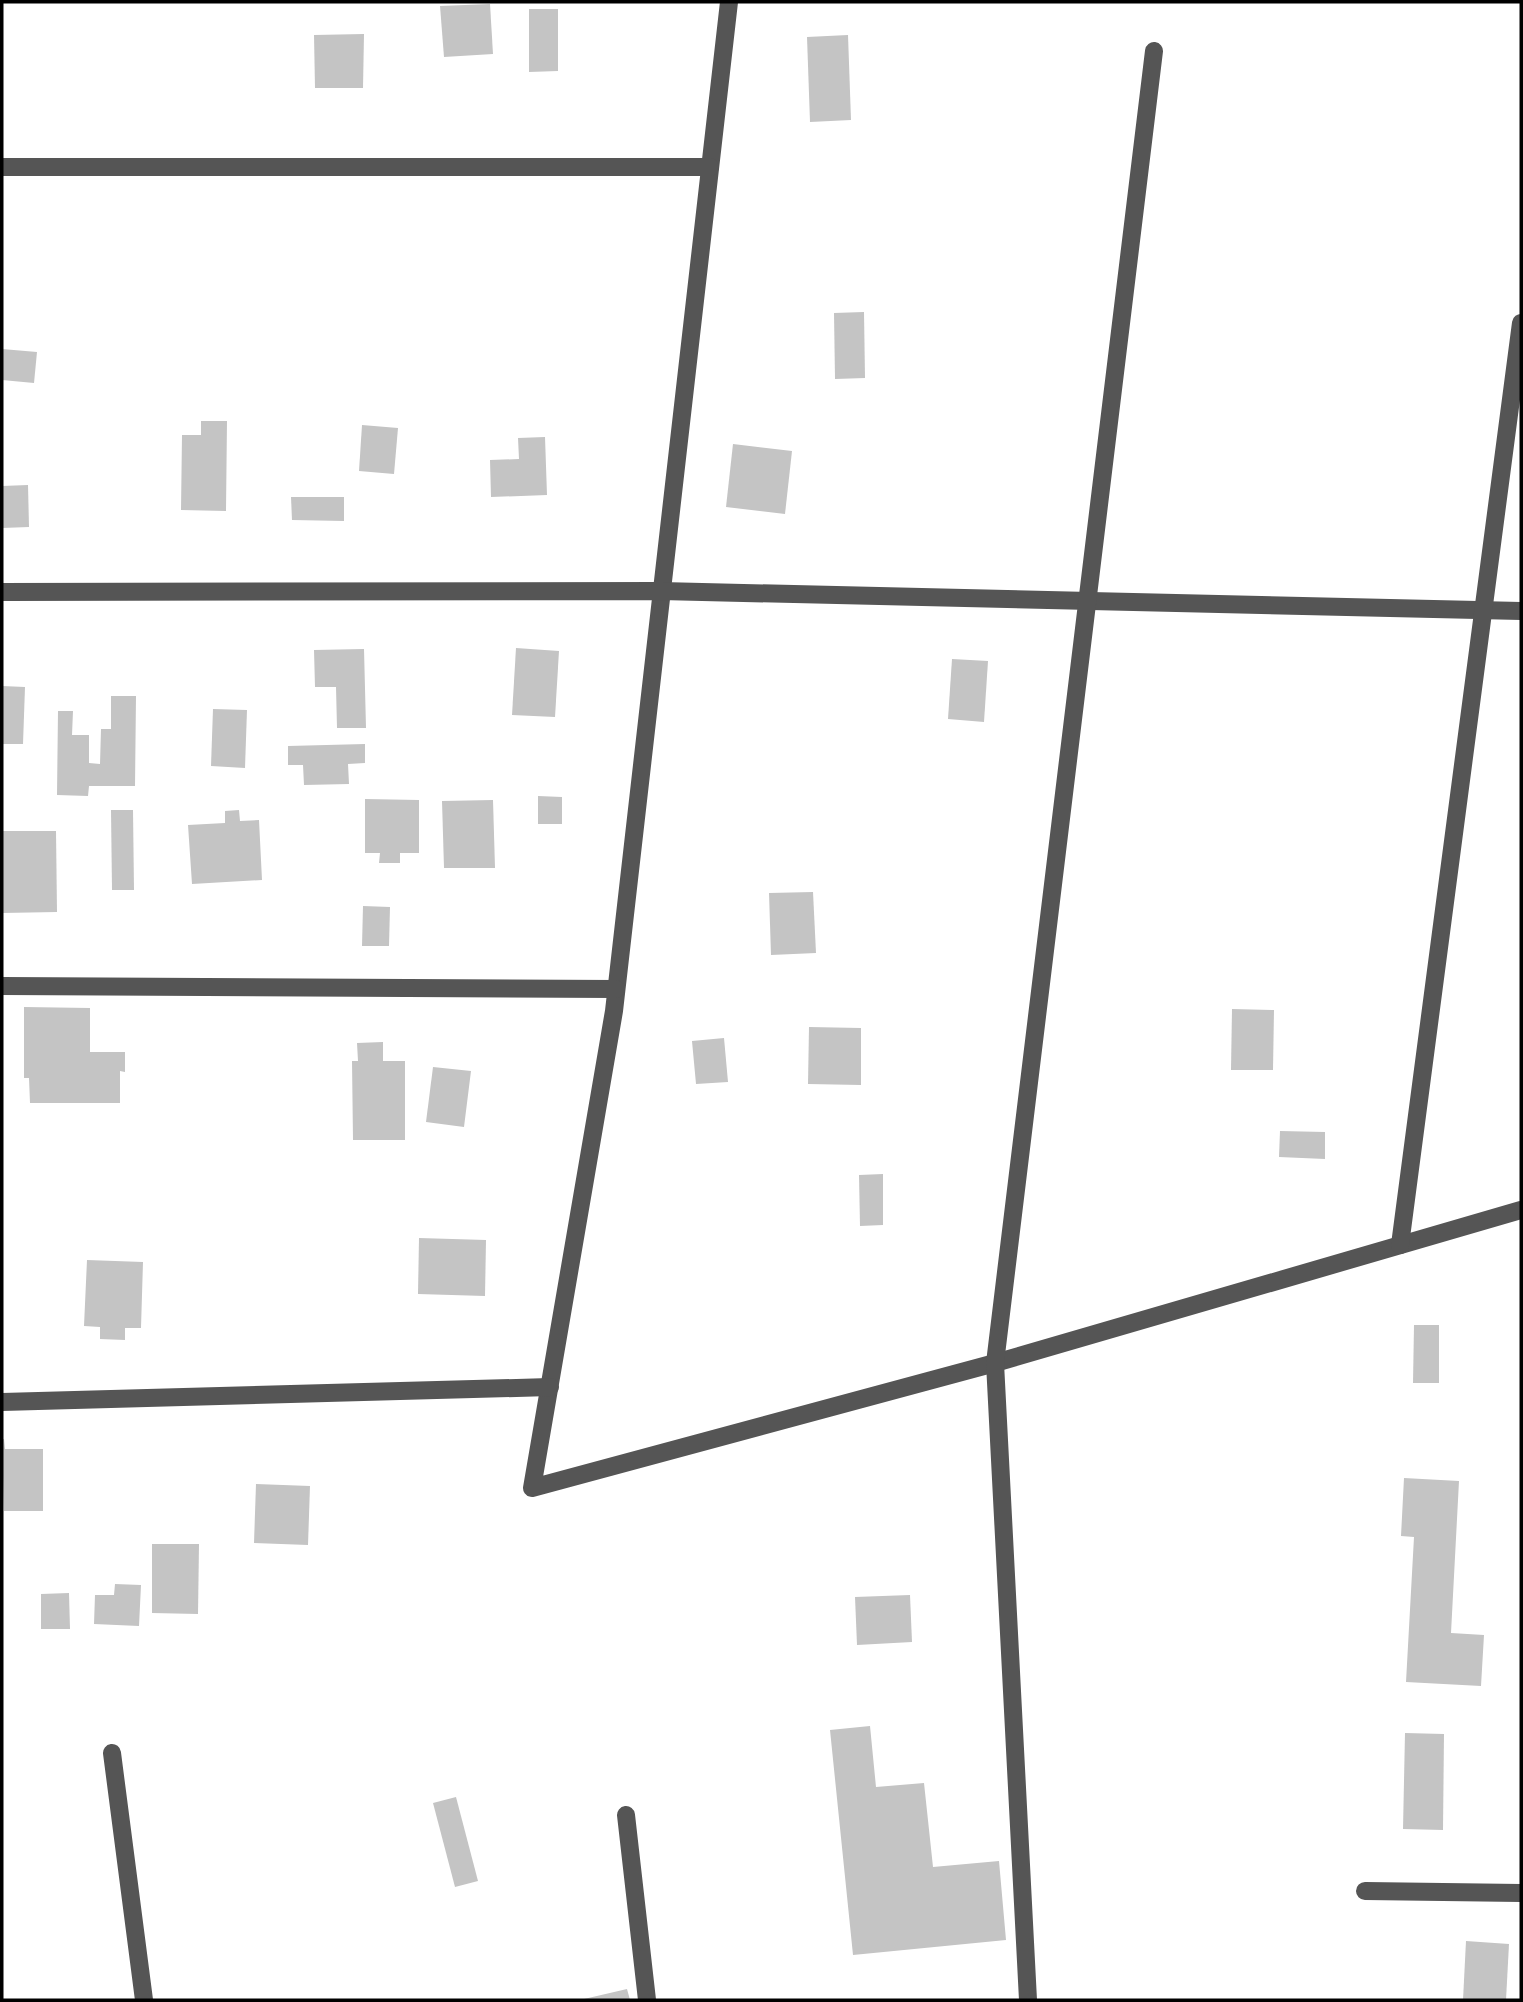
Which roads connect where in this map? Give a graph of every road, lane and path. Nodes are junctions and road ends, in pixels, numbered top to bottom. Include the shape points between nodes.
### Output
1 (729, 2) edge
2 (1154, 51) dead end
3 (2, 167) edge
4 (710, 167) junction
5 (1521, 323) edge
6 (662, 591) junction
7 (2, 592) edge
8 (1088, 601) junction
9 (1483, 610) junction
10 (1521, 611) edge
11 (2, 986) edge
12 (616, 989) junction
13 (1521, 1210) edge
14 (1400, 1245) junction
15 (995, 1363) junction
16 (550, 1387) junction
17 (2, 1402) edge
18 (112, 1753) dead end
19 (626, 1815) dead end
20 (1365, 1891) dead end
21 (1521, 1893) edge
22 (144, 2000) edge
23 (647, 2000) edge
24 (1028, 2000) edge

1 - 4 street
2 - 8 street
3 - 4 street
4 - 6 street
5 - 9 street
6 - 7 street
6 - 8 street
6 - 12 street
8 - 9 street
8 - 15 street
9 - 10 street
9 - 14 street
11 - 12 street
12 - 16 street
13 - 14 street
14 - 15 street
15 - 16 street via 532,1488
15 - 24 street
16 - 17 street
18 - 22 street
19 - 23 street
20 - 21 street

